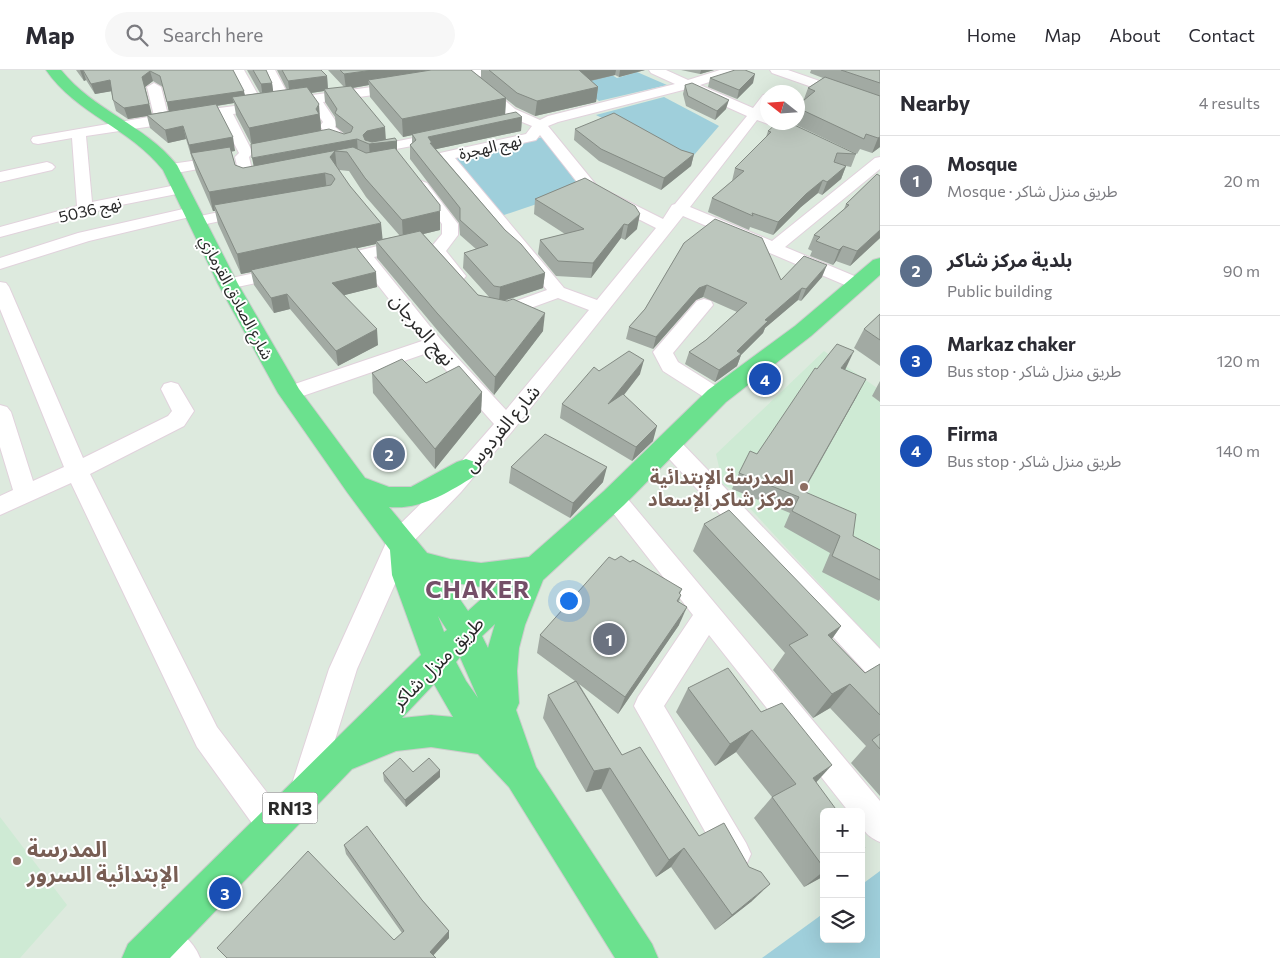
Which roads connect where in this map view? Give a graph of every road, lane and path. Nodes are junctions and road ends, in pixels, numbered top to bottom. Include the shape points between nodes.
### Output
1 (52, 70) edge
2 (238, 70) edge
3 (269, 70) edge
4 (440, 70) edge
5 (492, 70) edge
6 (655, 70) edge
7 (733, 70) edge
8 (783, 71) edge
9 (468, 76) junction
10 (452, 79) junction
11 (433, 82) edge
12 (331, 83) dead end
13 (414, 85) edge
14 (686, 85) junction
15 (776, 85) edge
16 (154, 87) dead end
17 (350, 95) junction
18 (314, 99) junction
19 (285, 102) junction
20 (258, 107) junction
21 (880, 107) edge
22 (369, 109) edge
23 (226, 112) junction
24 (760, 116) edge
25 (522, 118) junction
26 (760, 119) edge
27 (162, 120) junction
28 (505, 122) edge
29 (122, 125) junction
30 (540, 125) junction
31 (388, 130) dead end
32 (460, 132) edge
33 (79, 133) junction
34 (334, 136) junction
35 (38, 140) dead end
36 (314, 140) edge
37 (248, 154) junction
38 (406, 159) junction
39 (853, 160) edge
40 (47, 166) dead end
41 (877, 167) edge
42 (171, 169) junction
43 (283, 173) edge
44 (0, 177) edge
45 (181, 190) junction
46 (678, 208) junction
47 (85, 210) junction
48 (258, 210) edge
49 (194, 216) junction
50 (665, 226) junction
51 (385, 231) dead end
52 (0, 232) edge
53 (450, 235) junction
54 (398, 246) junction
55 (774, 248) junction
56 (363, 255) junction
57 (0, 264) edge
58 (880, 264) edge
59 (314, 266) edge
60 (295, 270) edge
61 (228, 284) junction
62 (858, 284) junction
63 (0, 287) edge
64 (467, 287) edge
65 (558, 292) junction
66 (478, 301) edge
67 (704, 305) dead end
68 (601, 308) junction
69 (434, 344) junction
70 (171, 389) dead end
71 (290, 393) junction
72 (717, 396) junction
73 (0, 412) edge
74 (506, 424) junction
75 (4, 439) edge
76 (670, 444) junction
77 (466, 469) junction
78 (77, 471) junction
79 (356, 485) junction
80 (26, 494) junction
81 (614, 498) junction
82 (0, 506) edge
83 (407, 550) junction
84 (536, 569) junction
85 (708, 615) junction
86 (465, 632) junction
87 (439, 660) junction
88 (880, 668) edge
89 (496, 732) junction
90 (342, 757) junction
91 (303, 796) junction
92 (272, 826) junction
93 (880, 826) edge
94 (746, 872) edge
95 (162, 952) edge
96 (638, 958) edge

1 - 29 main road, شارع الصادق القرمازي via 70,91
2 - 20 street
3 - 19 street
4 - 10 street
5 - 9 street
6 - 14 street
7 - 14 street, نهج الهجرة
8 - 15 street
8 - 21 street
9 - 10 street
9 - 25 street via 510,112
10 - 11 street
12 - 17 street
13 - 17 street
14 - 24 street
14 - 30 street, نهج الهجرة
16 - 27 street
17 - 18 street
17 - 22 street
18 - 19 street
18 - 34 street via 330,123 327,126
19 - 20 street
20 - 23 street
23 - 27 street
23 - 37 street
25 - 28 street
25 - 30 street
26 - 46 street, شارع الفردوس
27 - 29 street
29 - 33 street
29 - 42 main road, شارع الصادق القرمازي via 162,155
30 - 50 street via 591,189
30 - 65 street, نهج الهجرة via 531,137 446,156
31 - 38 street
32 - 38 street
33 - 35 street
33 - 47 street
34 - 36 street
34 - 38 street via 345,141 354,158 367,165
37 - 42 street
37 - 43 street via 246,180
38 - 53 street via 450,224
39 - 41 street
40 - 44 street
41 - 55 street
42 - 45 main road, شارع الصادق القرمازي
45 - 47 street, نهج 5036
45 - 49 main road, شارع الصادق القرمازي
46 - 50 street, شارع الفردوس
46 - 55 street
47 - 52 street, نهج 5036
48 - 49 street
49 - 57 street via 84,237
49 - 61 main road, شارع الصادق القرمازي
50 - 68 street, شارع الفردوس
51 - 54 street
53 - 54 street
53 - 64 street via 437,252
54 - 56 street
55 - 62 street
56 - 59 street
56 - 69 street, نهج المرجان
58 - 62 main road, طريق منزل شاكر / RN13
60 - 61 street
61 - 71 main road, شارع الصادق القرمازي
62 - 72 main road, طريق منزل شاكر / RN13 via 803,331
63 - 78 street
65 - 66 street via 506,311 486,308
65 - 68 street
67 - 72 street via 662,352 670,366
68 - 74 street, شارع الفردوس
69 - 71 street
69 - 74 street, نهج المرجان
70 - 78 street via 183,411 176,421
71 - 79 main road, شارع الصادق القرمازي
72 - 76 main road, طريق منزل شاكر / RN13
73 - 75 street
74 - 77 street, شارع الفردوس
75 - 80 street
76 - 81 main road, طريق منزل شاكر / RN13
76 - 88 street
77 - 79 main road via 420,495 399,499
77 - 83 street, شارع الفردوس
78 - 80 street
78 - 92 street via 207,737
79 - 83 main road, شارع الصادق القرمازي
80 - 82 street
81 - 84 main road, طريق منزل شاكر / RN13
81 - 85 street
83 - 84 main road via 450,571 480,575
83 - 86 main road, شارع الصادق القرمازي
83 - 87 main road via 407,575
83 - 91 street, شارع الفردوس via 382,584 343,669
84 - 86 main road, طريق منزل شاكر / RN13
84 - 89 main road via 514,610 501,669
85 - 93 street
85 - 94 street via 648,706
86 - 87 main road, طريق منزل شاكر / RN13
86 - 89 main road, شارع الصادق القرمازي
87 - 89 main road via 454,691
87 - 90 main road, طريق منزل شاكر / RN13
89 - 90 main road via 415,732 395,736
89 - 96 main road
90 - 91 main road, طريق منزل شاكر / RN13
91 - 92 main road, طريق منزل شاكر / RN13
92 - 95 main road, طريق منزل شاكر / RN13

